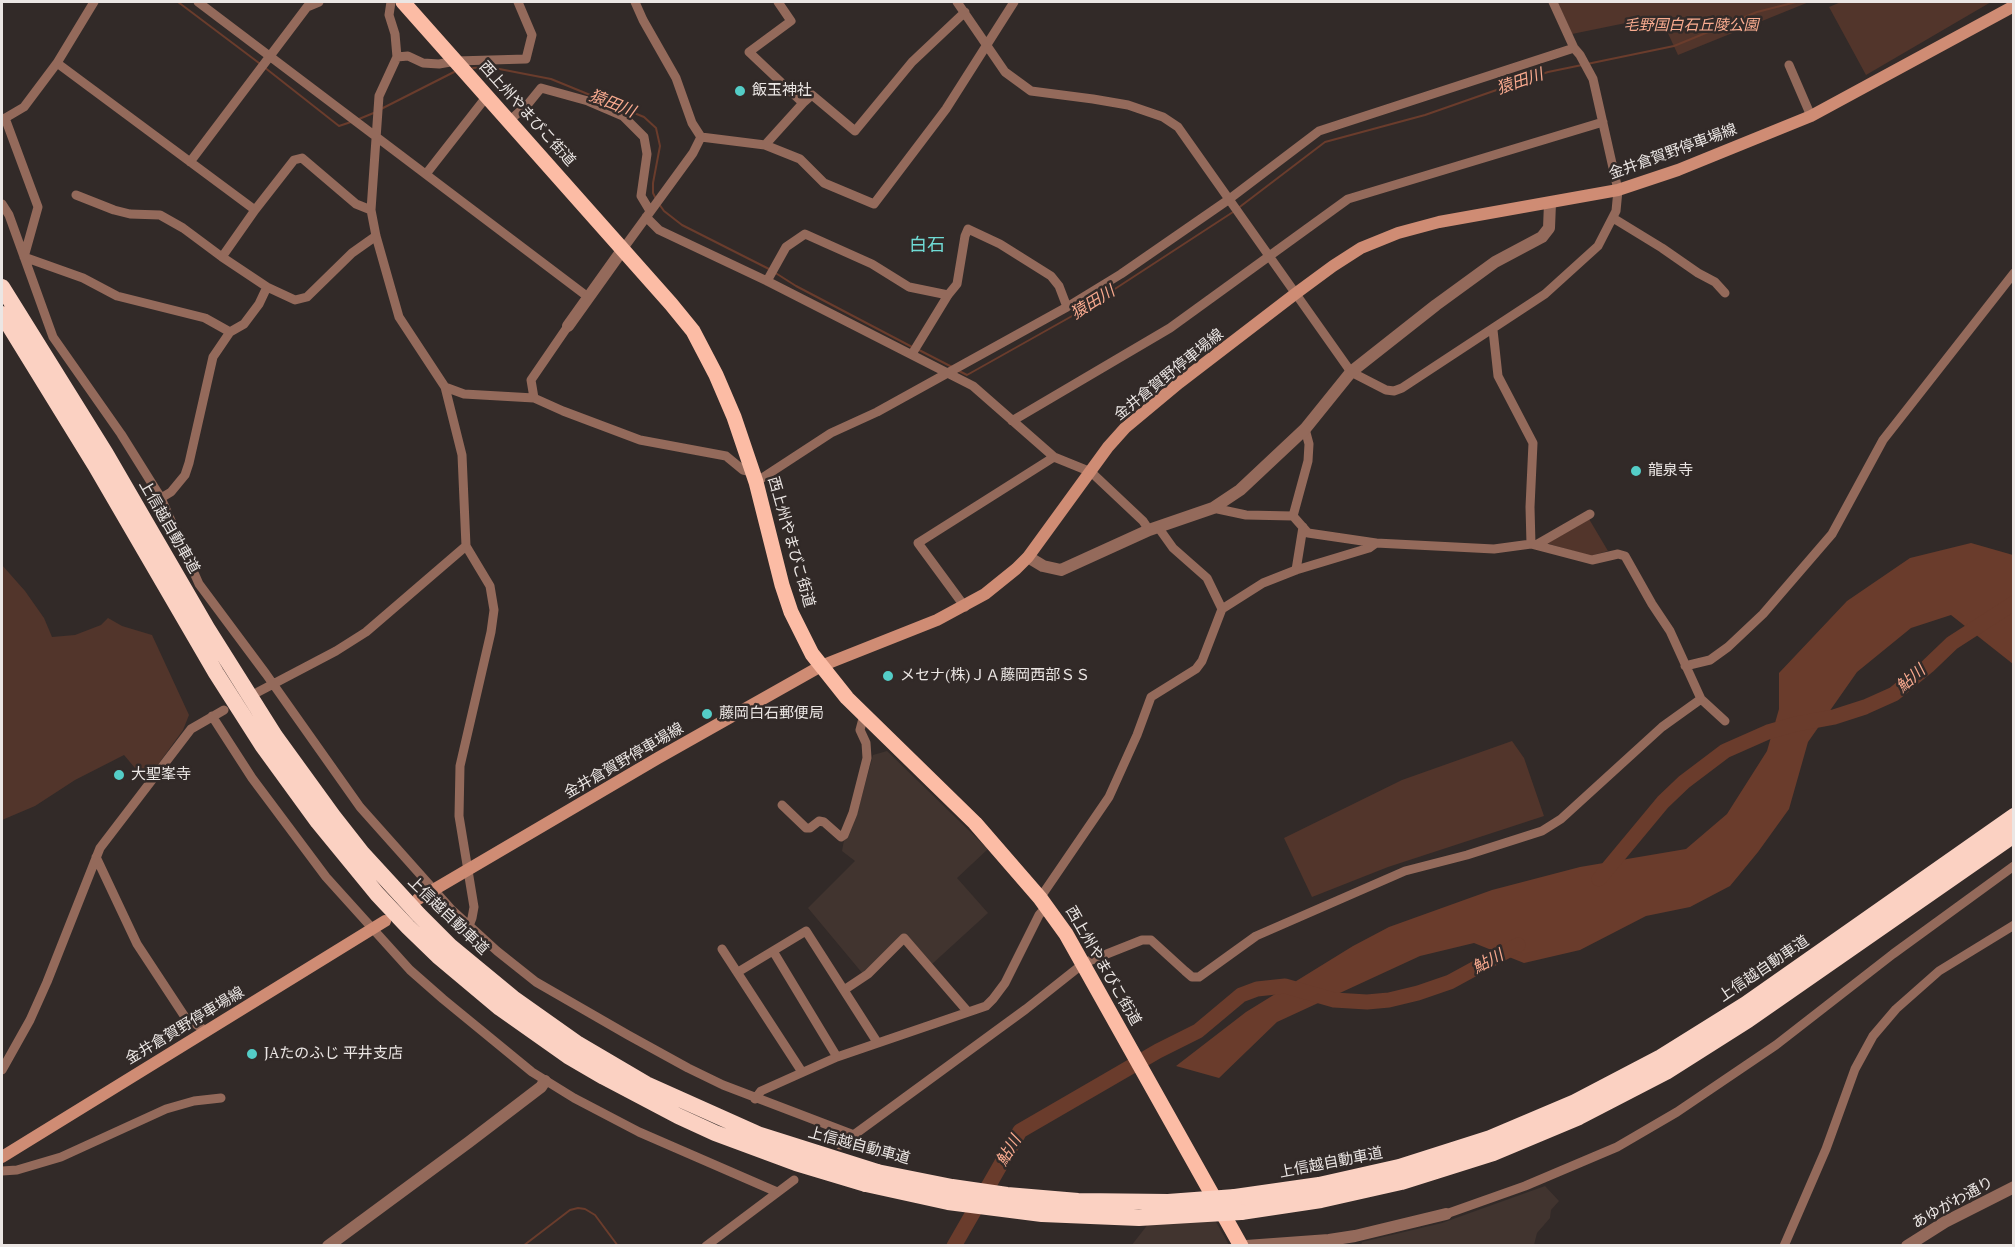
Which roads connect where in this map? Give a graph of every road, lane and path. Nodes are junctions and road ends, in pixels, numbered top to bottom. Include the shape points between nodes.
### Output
1 (94, 2) edge
2 (198, 2) edge
3 (319, 2) edge
4 (391, 2) edge
5 (403, 2) edge
6 (518, 2) edge
7 (635, 2) edge
8 (778, 2) edge
9 (957, 2) edge
10 (1014, 2) edge
11 (1553, 2) edge
12 (2013, 6) edge
13 (965, 12) junction
14 (987, 45) junction
15 (1574, 48) junction
16 (270, 55) junction
17 (397, 57) junction
18 (456, 61) junction
19 (57, 63) junction
20 (1789, 65) dead end
21 (487, 96) junction
22 (803, 103) junction
23 (1811, 116) junction
24 (3, 119) edge
25 (509, 122) junction
26 (1604, 122) junction
27 (376, 136) junction
28 (701, 137) junction
29 (765, 145) junction
30 (190, 162) junction
31 (426, 174) junction
32 (1618, 190) junction
33 (76, 195) dead end
34 (1228, 200) junction
35 (1550, 203) junction
36 (2, 204) edge
37 (255, 210) junction
38 (371, 210) junction
39 (648, 214) junction
40 (1613, 218) junction
41 (376, 236) junction
42 (623, 249) junction
43 (24, 257) junction
44 (222, 257) junction
45 (1268, 258) junction
46 (2013, 273) edge
47 (768, 280) junction
48 (2, 287) edge
49 (267, 287) junction
50 (1725, 293) dead end
51 (1295, 294) junction
52 (948, 295) junction
53 (588, 297) junction
54 (1067, 307) junction
55 (2, 314) edge
56 (568, 326) joint
57 (1493, 330) junction
58 (230, 332) junction
59 (913, 353) junction
60 (948, 371) junction
61 (1351, 372) junction
62 (445, 387) junction
63 (534, 398) junction
64 (1012, 421) junction
65 (1305, 429) junction
66 (1054, 457) junction
67 (1091, 472) junction
68 (754, 477) junction
69 (161, 498) junction
70 (1213, 508) junction
71 (1590, 514) dead end
72 (1293, 516) junction
73 (1303, 527) junction
74 (1154, 529) junction
75 (1376, 543) junction
76 (1533, 544) junction
77 (466, 546) junction
78 (1028, 557) junction
79 (1296, 570) junction
80 (965, 607) junction
81 (1222, 609) junction
82 (821, 666) junction
83 (1685, 666) junction
84 (273, 684) junction
85 (258, 692) dead end
86 (1701, 699) junction
87 (224, 710) dead end
88 (864, 715) junction
89 (212, 716) junction
90 (1725, 721) dead end
91 (782, 805) dead end
92 (2013, 816) edge
93 (2013, 835) edge
94 (96, 857) junction
95 (2013, 866) edge
96 (468, 870) junction
97 (435, 890) junction
98 (418, 899) dead end
99 (1043, 902) junction
100 (385, 921) dead end
101 (2013, 925) edge
102 (469, 926) junction
103 (372, 929) junction
104 (722, 949) dead end
105 (773, 951) junction
106 (1084, 963) junction
107 (738, 972) junction
108 (844, 990) junction
109 (968, 1012) junction
110 (206, 1031) junction
111 (877, 1042) junction
112 (837, 1057) junction
113 (2, 1070) edge
114 (802, 1072) junction
115 (545, 1081) junction
116 (221, 1098) dead end
117 (756, 1098) junction
118 (854, 1135) junction
119 (840, 1145) dead end
120 (2, 1157) edge
121 (2, 1171) edge
122 (872, 1178) junction
123 (794, 1180) dead end
124 (2013, 1187) edge
125 (777, 1192) junction
126 (1238, 1204) junction
127 (1446, 1214) joint
128 (1355, 1241) edge
129 (328, 1245) edge
130 (706, 1245) edge
131 (1240, 1245) edge
132 (1246, 1245) edge
133 (1784, 1245) edge
134 (1907, 1245) edge

1 - 19 street
2 - 16 street
3 - 16 street via 307,8
4 - 17 street via 389,15
5 - 18 highway, 西上州やまびこ街道
6 - 18 street via 532,35 526,58
7 - 28 street via 676,78
8 - 22 street via 791,21 750,52
9 - 13 street
10 - 14 street
11 - 15 street
12 - 23 main road, 金井倉賀野停車場線
13 - 14 street
13 - 22 street via 912,62 855,131 812,95
14 - 29 street via 946,108 874,204 824,183 800,159
14 - 34 street via 1005,72 1031,92 1128,105 1163,117 1178,128
15 - 26 street via 1593,79
15 - 34 street via 1319,131
16 - 27 street
16 - 30 street
17 - 18 street via 408,56 423,63
17 - 27 street via 379,96
18 - 21 highway, 西上州やまびこ街道
19 - 24 street via 24,107
19 - 30 street
20 - 23 street
21 - 25 highway, 西上州やまびこ街道
21 - 31 street
22 - 29 street
23 - 32 main road, 金井倉賀野停車場線
24 - 43 street via 38,207
25 - 39 street via 541,88 623,116 644,137 647,154 641,196
25 - 42 highway, 西上州やまびこ街道
26 - 32 street
26 - 45 street via 1348,199
27 - 31 street
27 - 38 street
28 - 29 street
28 - 39 street
30 - 37 street
31 - 53 street
32 - 35 main road, 金井倉賀野停車場線
32 - 40 street
33 - 44 street via 130,214 160,215
34 - 45 street
34 - 54 street
35 - 51 main road, 金井倉賀野停車場線 via 1398,233 1361,248
35 - 61 street via 1549,228 1542,237 1494,262
36 - 43 street
37 - 38 street via 294,160 302,158 356,204
37 - 44 street
38 - 41 street
39 - 42 street
39 - 47 street via 659,230
40 - 50 street via 1715,282
40 - 57 street via 1598,246 1586,258 1545,294
41 - 49 street via 352,253 307,297 295,300
41 - 62 street via 399,317
42 - 53 street
42 - 68 highway, 西上州やまびこ街道 via 693,331 734,417
43 - 58 street via 83,278 117,296 205,318
43 - 69 street via 53,337
44 - 49 street
45 - 51 street
45 - 64 street via 1170,328
46 - 83 street via 1883,440 1832,534 1763,614 1728,647 1710,660
47 - 52 street via 786,246 805,234 872,264 909,287
47 - 59 street
48 - 122 highway, 上信越自動車道 via 258,710 333,816 419,915 513,998 578,1044 646,1084 760,1135
49 - 58 street via 244,324
51 - 61 street
51 - 67 main road, 金井倉賀野停車場線 via 1125,428
52 - 54 street via 957,284 968,229 1051,276
52 - 59 street
53 - 56 street
54 - 60 street
55 - 122 highway, 上信越自動車道 via 256,736 318,822 408,927 500,1008 604,1077 715,1133 796,1163
56 - 63 street via 531,380
57 - 61 street via 1394,391
57 - 76 street via 1498,376 1533,443
58 - 69 street via 213,357 185,475
59 - 60 street
60 - 64 street via 973,386
60 - 68 street
61 - 65 street
62 - 63 street via 464,394
62 - 77 street via 462,455
63 - 68 street via 640,440 726,456
64 - 66 street
65 - 70 street via 1240,490
65 - 72 street via 1308,461
66 - 67 street
66 - 80 street via 918,543
67 - 74 street
67 - 78 main road, 金井倉賀野停車場線
68 - 82 highway, 西上州やまびこ街道 via 791,612
69 - 84 street via 199,584
70 - 72 street via 1246,515
70 - 74 street
71 - 76 street
72 - 73 street
73 - 75 street via 1308,533
73 - 79 street
74 - 78 street via 1061,570
74 - 81 street via 1206,578
75 - 76 street via 1494,549
75 - 79 street
76 - 83 street via 1592,560 1625,556 1670,631
77 - 84 street via 366,632
77 - 96 street via 490,586 494,610 460,766 459,816
78 - 80 main road, 金井倉賀野停車場線 via 1004,580
79 - 81 street via 1263,583
80 - 82 main road, 金井倉賀野停車場線
81 - 99 street via 1196,669 1151,697 1109,797
82 - 88 highway, 西上州やまびこ街道
82 - 96 main road, 金井倉賀野停車場線
83 - 86 street
84 - 85 street
84 - 97 street via 360,807
86 - 90 street
86 - 106 street via 1662,727 1561,819 1542,831 1405,871 1256,936 1199,977 1192,977 1151,940
87 - 89 street
88 - 91 street via 860,730 867,758 844,835 841,837 819,821 806,828
88 - 99 highway, 西上州やまびこ街道 via 975,823
89 - 94 street via 191,729
89 - 103 street via 286,827
92 - 126 highway, 上信越自動車道 via 1746,1004 1661,1057 1575,1102 1490,1138 1399,1167
93 - 126 highway, 上信越自動車道 via 1740,1026 1666,1072 1579,1117 1493,1153 1401,1182 1322,1200
94 - 110 street via 137,944 185,1017
94 - 113 street via 47,982
95 - 127 street via 1776,1045 1677,1112 1617,1148
96 - 97 main road, 金井倉賀野停車場線
96 - 102 street via 474,907
97 - 98 main road, 金井倉賀野停車場線
97 - 102 street
99 - 106 highway, 西上州やまびこ街道
99 - 109 street via 1005,983 986,1006
100 - 103 main road, 金井倉賀野停車場線
101 - 133 street via 1939,971 1879,1029 1855,1070
102 - 117 street via 516,967 560,997 688,1068
103 - 110 main road, 金井倉賀野停車場線
103 - 115 street via 443,999
104 - 107 street
105 - 107 street
105 - 108 street via 806,931
105 - 112 street
106 - 118 street
106 - 131 highway, 西上州やまびこ街道
107 - 114 street
108 - 109 street via 868,974 904,938
108 - 111 street
109 - 111 street
110 - 120 main road, 金井倉賀野停車場線
111 - 112 street
112 - 114 street
114 - 117 street via 760,1091
115 - 125 street via 639,1132
115 - 129 street
116 - 121 street via 166,1109 61,1157
117 - 118 street
118 - 119 street
122 - 126 highway, 上信越自動車道, bridge via 1056,1200
123 - 125 street
124 - 134 street, あゆがわ通り
125 - 130 street
127 - 128 street
128 - 132 street

